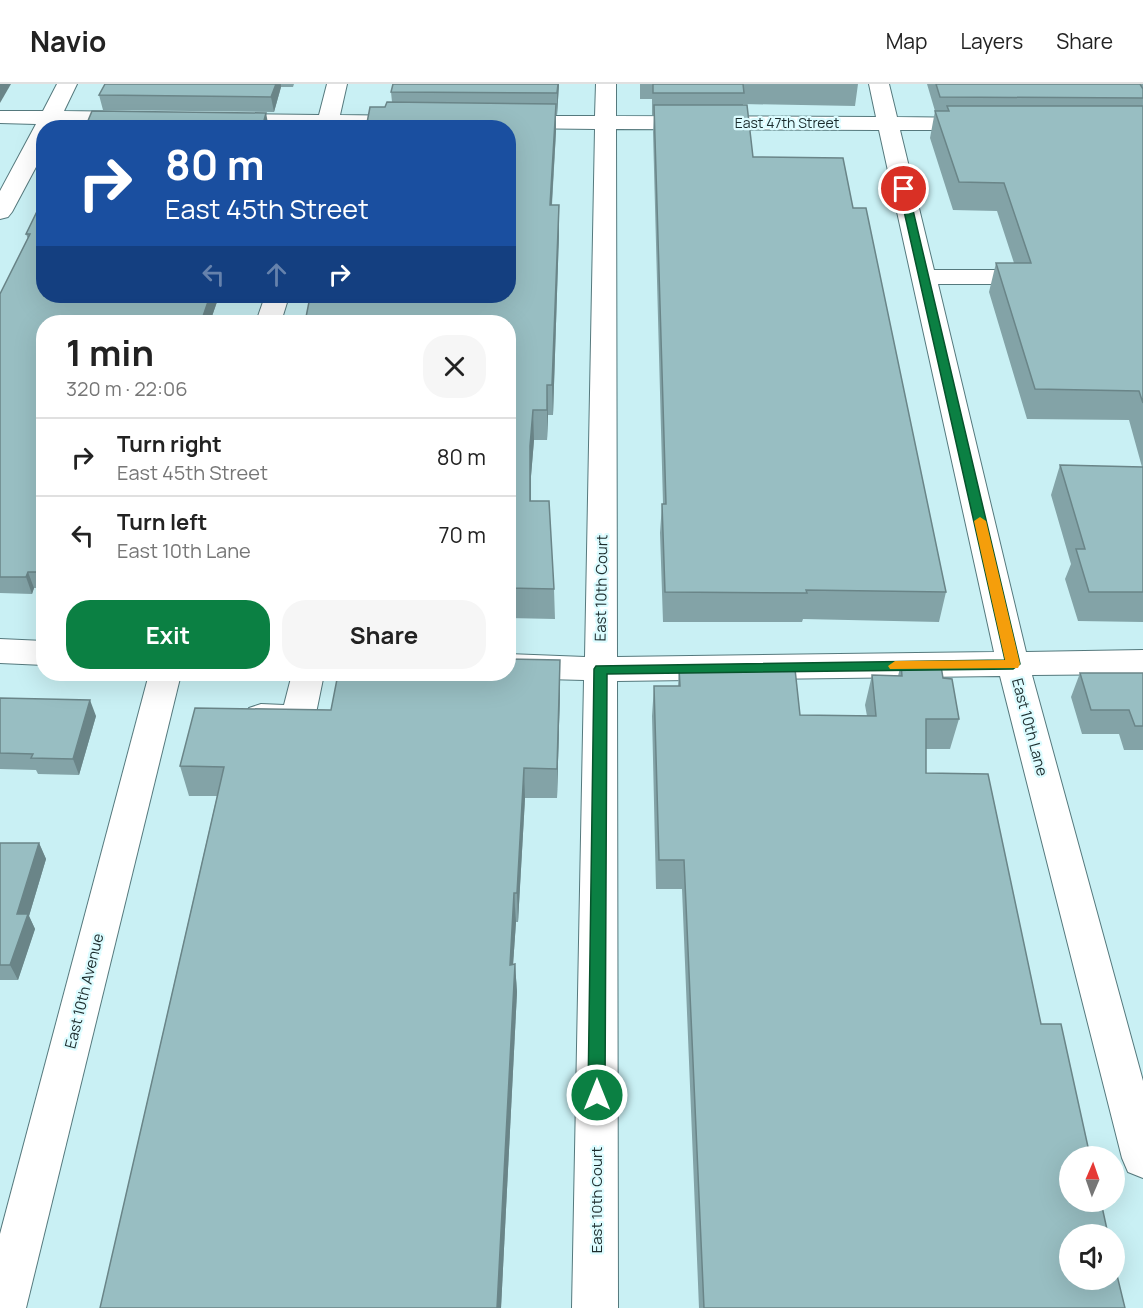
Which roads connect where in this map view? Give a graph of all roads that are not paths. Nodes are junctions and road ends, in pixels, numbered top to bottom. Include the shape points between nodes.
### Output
1 (67, 84) edge
2 (337, 84) edge
3 (606, 84) edge
4 (879, 84) edge
5 (0, 117) edge
6 (154, 119) edge
7 (49, 120) edge
8 (136, 120) edge
9 (328, 120) edge
10 (516, 122) edge
11 (605, 122) junction
12 (36, 123) edge
13 (888, 123) junction
14 (992, 124) edge
15 (36, 144) edge
16 (0, 212) edge
17 (924, 277) junction
18 (1005, 277) edge
19 (0, 651) edge
20 (36, 653) edge
21 (1143, 662) edge
22 (1013, 664) junction
23 (516, 666) edge
24 (600, 669) junction
25 (163, 681) edge
26 (306, 681) edge
27 (233, 716) edge
28 (1143, 1158) edge
29 (3, 1308) edge
30 (595, 1308) edge

1 - 7 street
2 - 9 street
3 - 11 street, East 10th Court
4 - 13 street, East 10th Lane
5 - 12 street
6 - 8 street
10 - 11 street, East 47th Street
11 - 13 street, East 47th Street
11 - 24 street, East 10th Court
13 - 14 street, East 47th Street
13 - 17 street, East 10th Lane
15 - 16 street
17 - 18 street
17 - 22 street, East 10th Lane
19 - 20 street
21 - 22 street
22 - 24 street
22 - 28 street, East 10th Lane
23 - 24 street
24 - 30 street, East 10th Court
25 - 29 street, East 10th Avenue
26 - 27 street via 298,718

